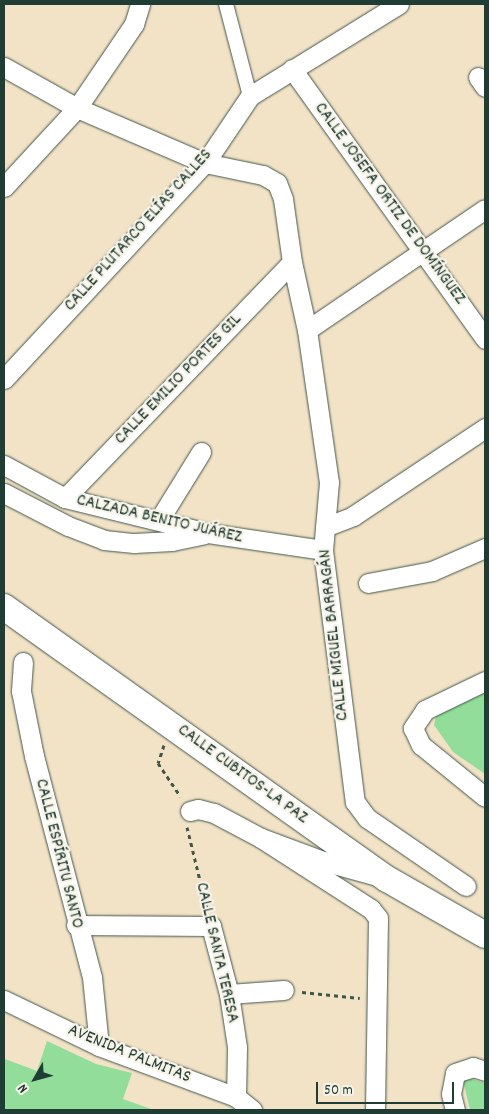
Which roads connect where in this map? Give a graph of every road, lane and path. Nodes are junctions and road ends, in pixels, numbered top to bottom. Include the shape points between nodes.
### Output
1 (140, 4) edge
2 (226, 4) edge
3 (399, 4) edge
4 (4, 66) edge
5 (292, 69) junction
6 (250, 96) junction
7 (77, 108) junction
8 (205, 163) junction
9 (4, 187) edge
10 (485, 209) edge
11 (424, 253) junction
12 (292, 262) junction
13 (307, 330) junction
14 (485, 339) edge
15 (4, 379) edge
16 (485, 428) edge
17 (200, 452) dead end
18 (4, 465) edge
19 (4, 493) edge
20 (66, 498) junction
21 (159, 520) junction
22 (325, 527) junction
23 (208, 533) junction
24 (485, 548) edge
25 (323, 550) junction
26 (368, 583) dead end
27 (4, 607) edge
28 (23, 662) dead end
29 (485, 681) edge
30 (158, 763) dead end
31 (485, 797) edge
32 (190, 811) junction
33 (261, 838) junction
34 (387, 879) junction
35 (466, 886) dead end
36 (76, 925) junction
37 (211, 926) junction
38 (485, 935) edge
39 (284, 990) joint
40 (229, 994) junction
41 (4, 1000) edge
42 (376, 1000) junction
43 (99, 1046) junction
44 (485, 1071) edge
45 (236, 1097) junction
46 (252, 1110) edge
47 (374, 1110) edge
48 (455, 1110) edge

1 - 7 street via 134,24
2 - 6 street
3 - 5 street, CALLE PLUTARCO ELÍAS CALLES
4 - 7 street
5 - 6 street, CALLE PLUTARCO ELÍAS CALLES
5 - 11 street, CALLE JOSEFA ORTIZ DE DOMÍNGUEZ
6 - 8 street, CALLE PLUTARCO ELÍAS CALLES
7 - 8 street
7 - 9 street
8 - 12 street, CALLE MIGUEL BARRAGÁN via 263,174 277,183 284,199
8 - 15 street, CALLE PLUTARCO ELÍAS CALLES
10 - 11 street
11 - 13 street
11 - 14 street, CALLE JOSEFA ORTIZ DE DOMÍNGUEZ
12 - 13 street, CALLE MIGUEL BARRAGÁN
12 - 20 street, CALLE EMILIO PORTES GIL
13 - 22 street, CALLE MIGUEL BARRAGÁN via 329,482
16 - 22 street via 352,516
17 - 21 street
18 - 20 street, CALZADA BENITO JUÁREZ
19 - 23 street via 68,526 104,540 134,544 172,541
20 - 21 street, CALZADA BENITO JUÁREZ
21 - 23 street, CALZADA BENITO JUÁREZ
22 - 25 street, CALLE MIGUEL BARRAGÁN
23 - 25 street, CALZADA BENITO JUÁREZ
24 - 26 street via 432,571
25 - 35 street, CALLE MIGUEL BARRAGÁN via 355,802 367,818
27 - 34 main road, CALLE CUBITOS-LA PAZ
28 - 36 street, CALLE ESPÍRITU SANTO via 21,690 34,756
29 - 31 street via 425,710 414,728 421,745
30 - 32 path
32 - 33 street via 198,809 214,813
32 - 37 path, CALLE SANTA TERESA via 185,820
33 - 34 street via 323,861
33 - 42 street via 371,909 378,918
34 - 38 main road, CALLE CUBITOS-LA PAZ
36 - 37 street
36 - 43 street, CALLE ESPÍRITU SANTO via 92,977
37 - 40 street, CALLE SANTA TERESA
39 - 40 street
39 - 42 path
40 - 45 street, CALLE SANTA TERESA via 237,1046
41 - 43 street, AVENIDA PALMITAS
42 - 47 street
43 - 45 street, AVENIDA PALMITAS
44 - 48 street via 473,1067 455,1073 451,1094
45 - 46 street, AVENIDA PALMITAS

